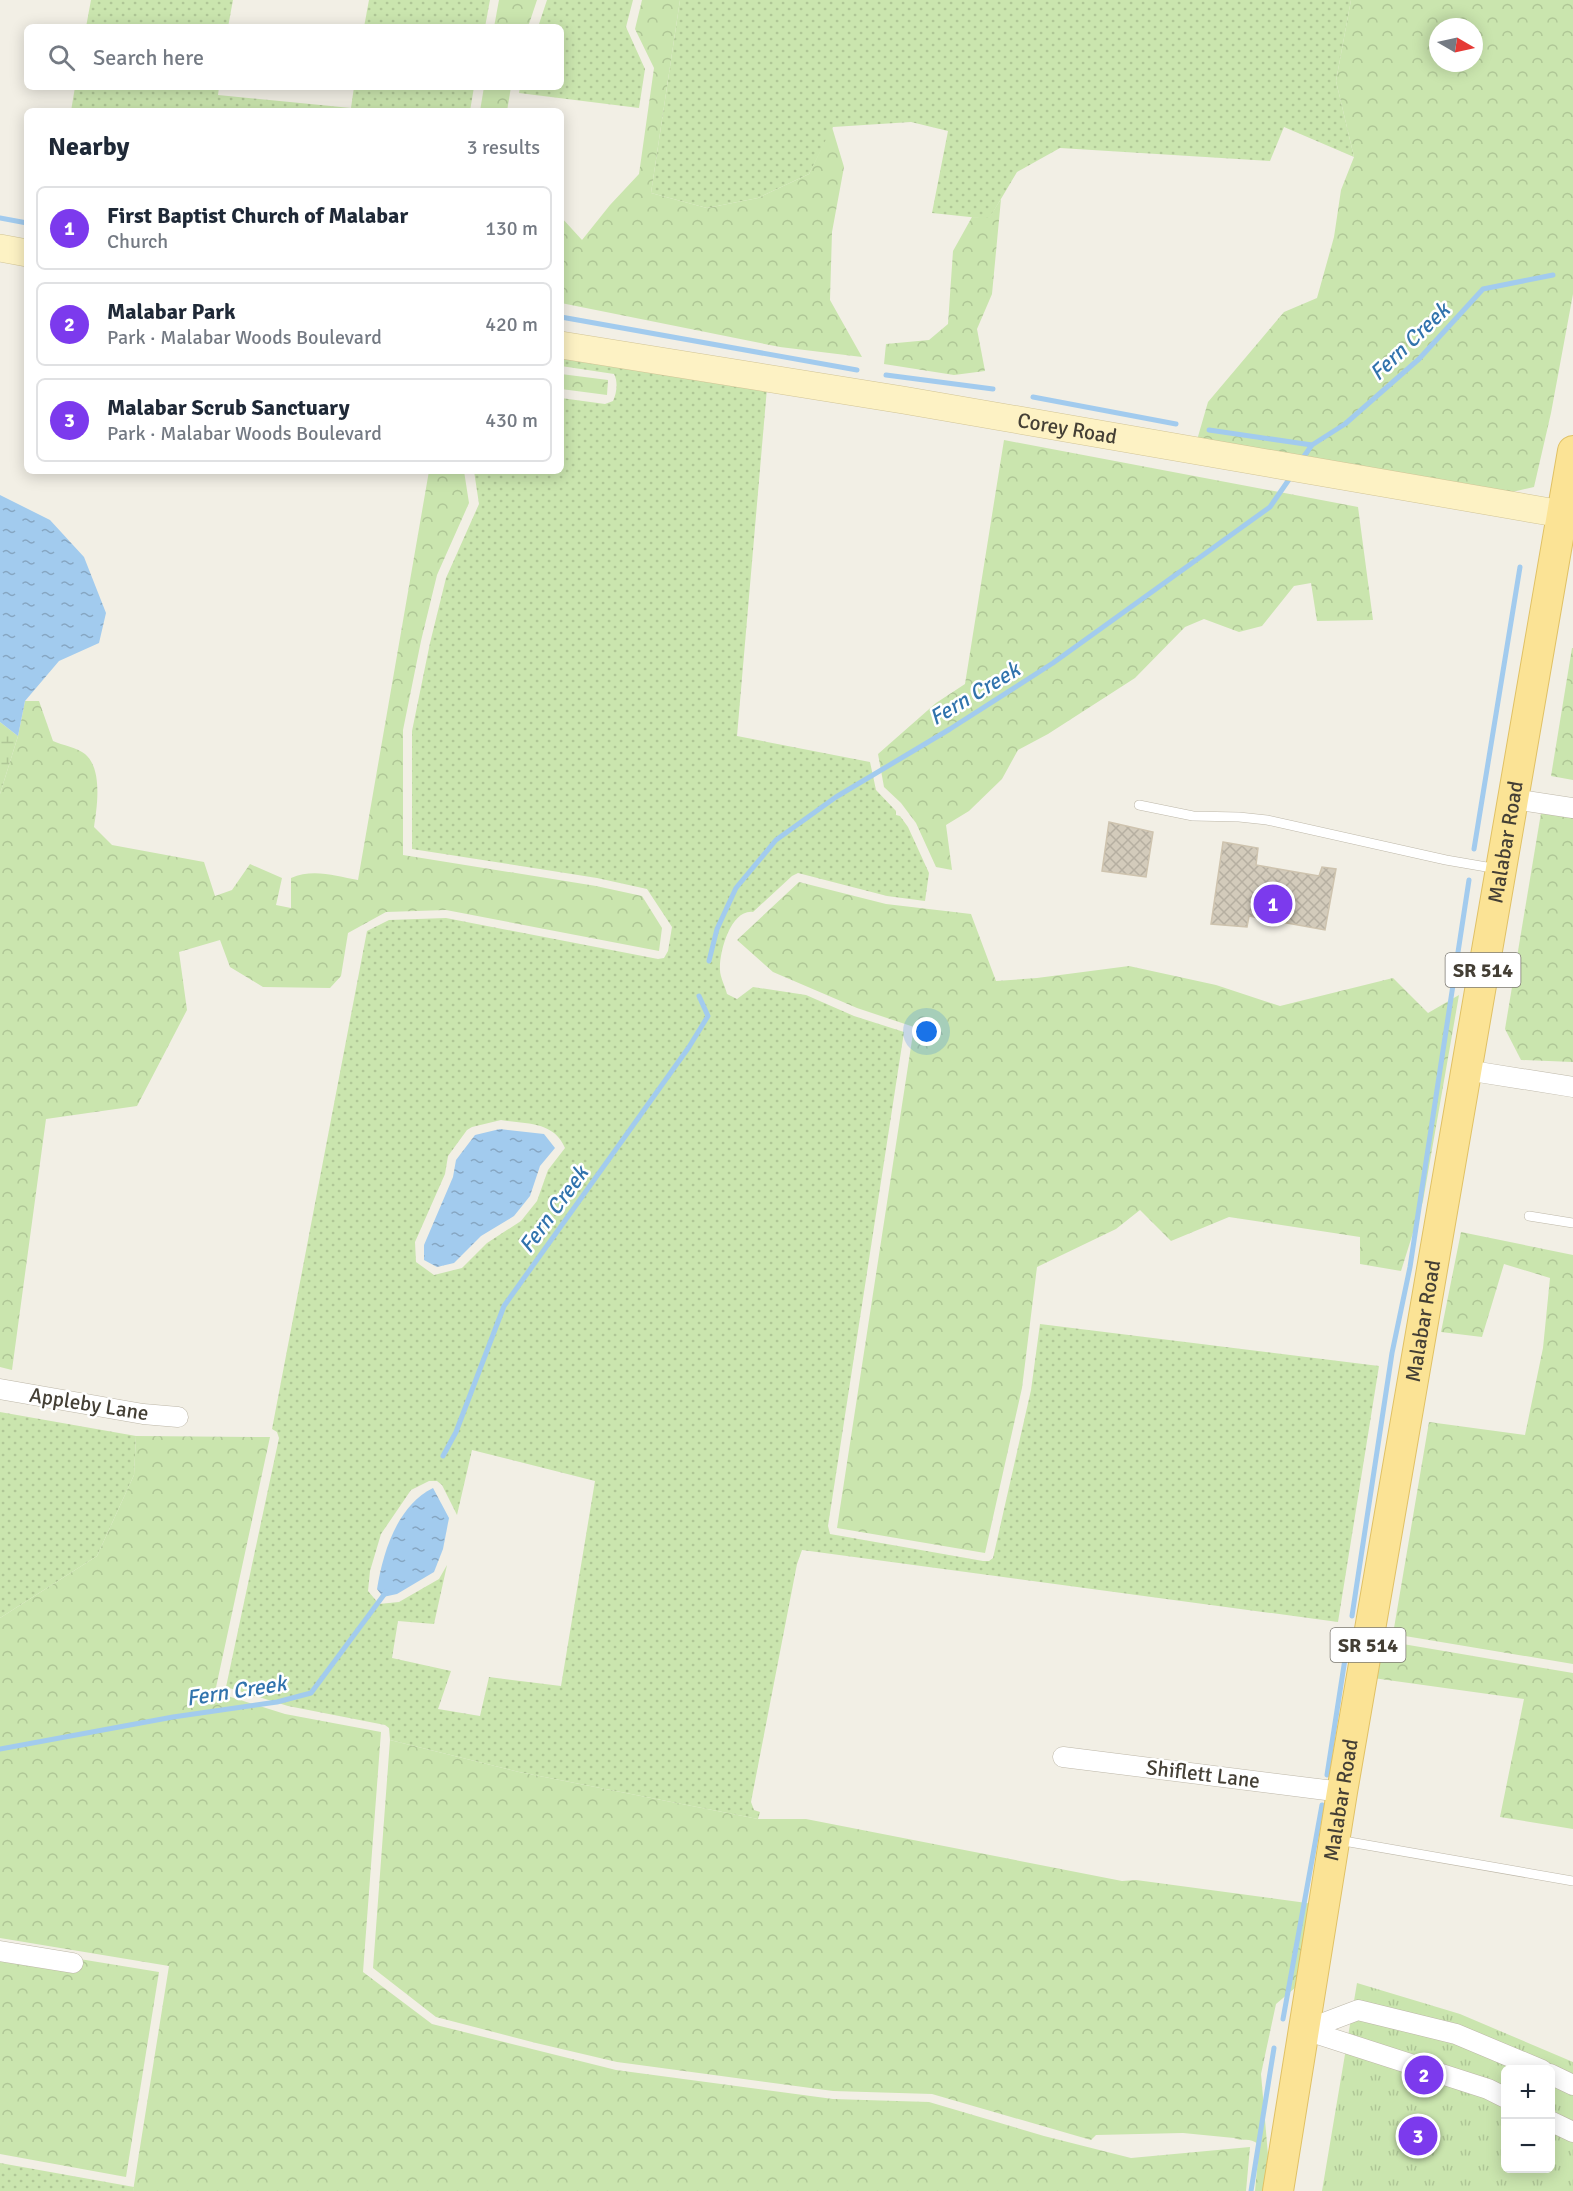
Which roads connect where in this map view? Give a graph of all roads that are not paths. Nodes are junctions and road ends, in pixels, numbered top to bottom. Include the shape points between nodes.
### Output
1 (0, 248) edge
2 (24, 252) edge
3 (564, 345) edge
4 (1573, 451) edge
5 (1568, 515) edge
6 (1513, 799) junction
7 (1139, 805) dead end
8 (1573, 808) edge
9 (1500, 869) junction
10 (1466, 1070) junction
11 (1573, 1087) edge
12 (1529, 1216) dead end
13 (1573, 1223) edge
14 (0, 1389) edge
15 (178, 1417) dead end
16 (1063, 1757) dead end
17 (1342, 1792) junction
18 (1336, 1839) junction
19 (1573, 1881) edge
20 (0, 1951) edge
21 (73, 1963) dead end
22 (1305, 2030) junction
23 (1530, 2065) edge
24 (1555, 2076) edge
25 (1573, 2085) edge
26 (1501, 2096) edge
27 (1555, 2123) edge
28 (1573, 2132) edge
29 (1278, 2191) edge

1 - 2 street
3 - 5 street, Corey Road
4 - 5 main road, Malabar Road / SR 514
5 - 6 main road, Malabar Road / SR 514
6 - 8 street
6 - 9 main road, Malabar Road / SR 514
7 - 9 lane via 1193,816 1267,820
9 - 10 main road, Malabar Road / SR 514
10 - 11 street
10 - 17 main road, Malabar Road / SR 514
12 - 13 lane
14 - 15 street, Appleby Lane
16 - 17 street, Shiflett Lane
17 - 18 main road, Malabar Road / SR 514
18 - 19 lane
18 - 22 main road, Malabar Road / SR 514
20 - 21 street
22 - 23 street via 1358,2010 1456,2034
22 - 26 street
22 - 29 main road, Malabar Road / SR 514
24 - 25 street
27 - 28 street

